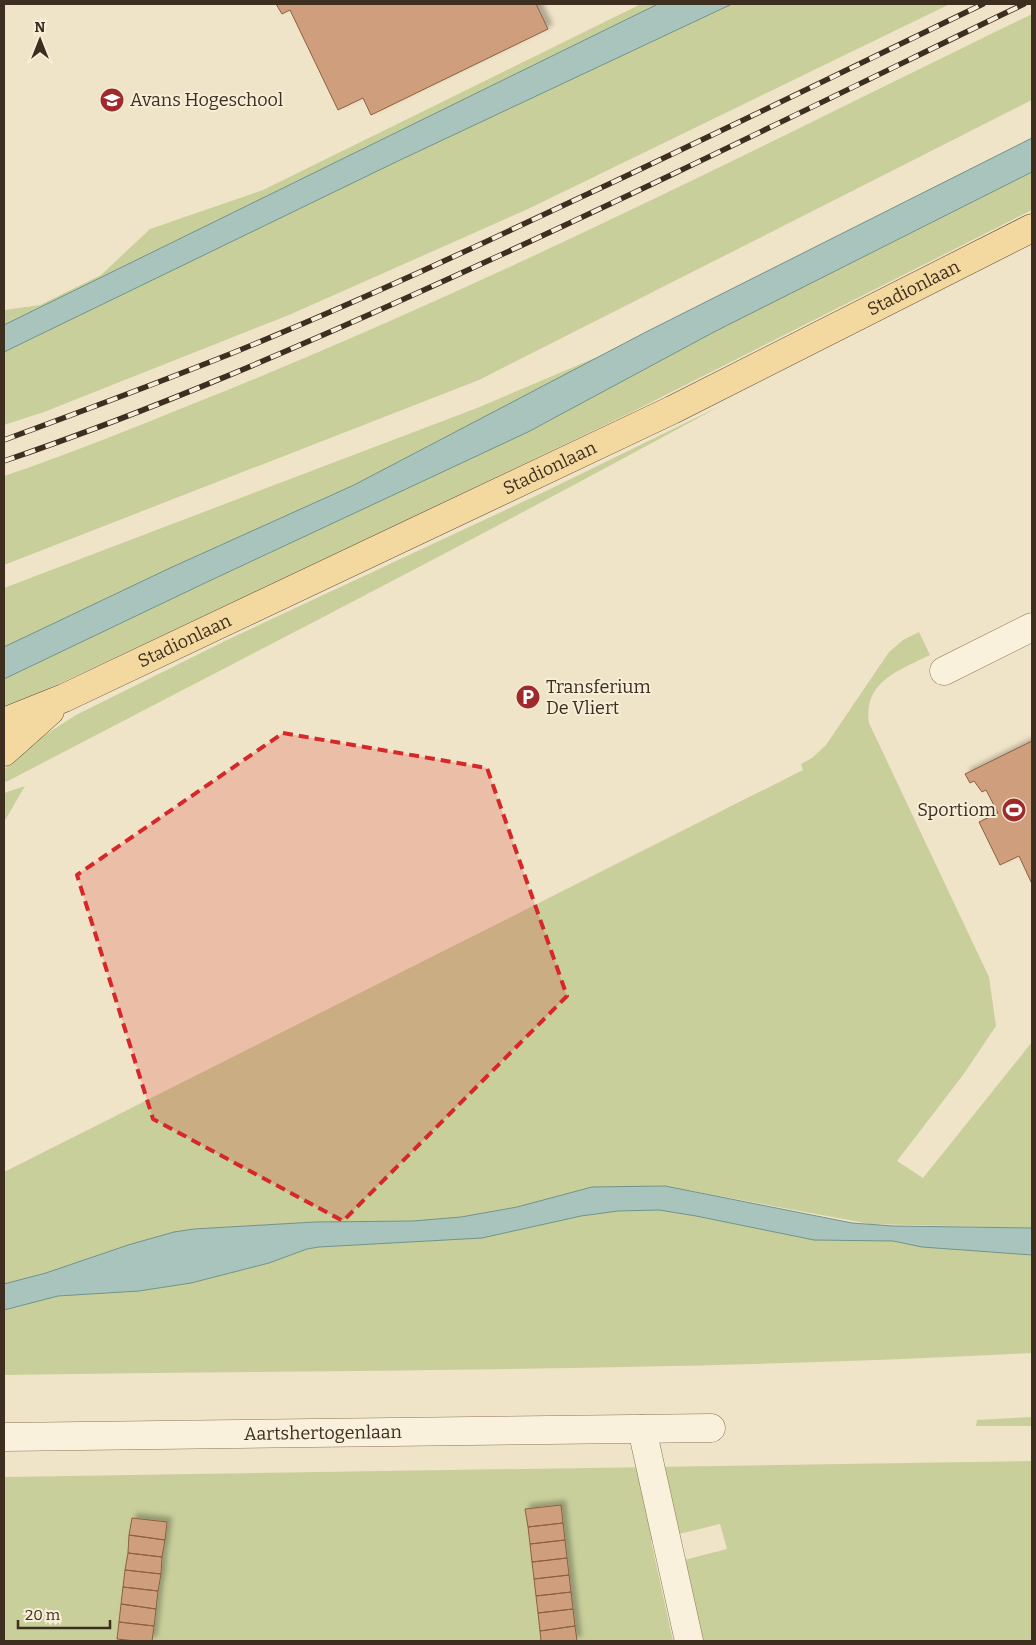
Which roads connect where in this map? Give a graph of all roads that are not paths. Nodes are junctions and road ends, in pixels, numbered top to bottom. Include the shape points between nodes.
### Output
1 (1032, 228) edge
2 (1032, 627) edge
3 (944, 671) dead end
4 (64, 698) junction
5 (4, 722) edge
6 (4, 752) edge
7 (711, 1428) dead end
8 (642, 1429) junction
9 (4, 1437) edge
10 (689, 1641) edge

1 - 4 main road, Stadionlaan via 672,410
2 - 3 lane
4 - 5 main road, Stadionlaan
4 - 6 main road, Stadionlaan
7 - 8 lane, Aartshertogenlaan
8 - 9 lane, Aartshertogenlaan
8 - 10 lane

